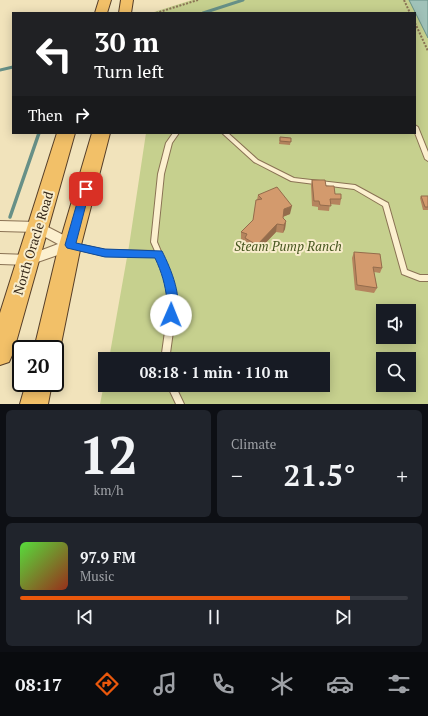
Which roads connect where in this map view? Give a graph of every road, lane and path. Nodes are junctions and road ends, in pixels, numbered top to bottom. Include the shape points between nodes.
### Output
1 (104, 0) edge
2 (127, 0) edge
3 (198, 0) edge
4 (404, 0) edge
5 (101, 12) edge
6 (125, 12) edge
7 (159, 12) edge
8 (410, 12) edge
9 (416, 25) edge
10 (428, 52) edge
11 (416, 129) edge
12 (66, 134) edge
13 (101, 134) edge
14 (175, 134) edge
15 (225, 134) edge
16 (428, 158) edge
17 (0, 226) edge
18 (38, 227) junction
19 (70, 245) junction
20 (158, 254) junction
21 (0, 259) edge
22 (28, 260) junction
23 (428, 278) edge
24 (49, 340) edge
25 (166, 352) edge
26 (0, 354) edge
27 (37, 392) edge
28 (174, 392) edge
29 (34, 404) edge
30 (180, 404) edge

1 - 5 highway
2 - 6 highway
3 - 7 path
4 - 8 path
9 - 10 path
11 - 16 lane
12 - 18 highway, North Oracle Road
13 - 19 highway
14 - 20 lane via 169,143 161,174 154,242
15 - 23 lane via 256,162 293,180 355,187 386,205 404,272
17 - 18 street
18 - 19 street
18 - 22 highway, North Oracle Road
19 - 20 lane via 105,253
19 - 22 street
19 - 24 highway
20 - 25 lane via 168,275 173,303
21 - 22 street
22 - 26 highway, North Oracle Road
27 - 29 highway
28 - 30 lane

